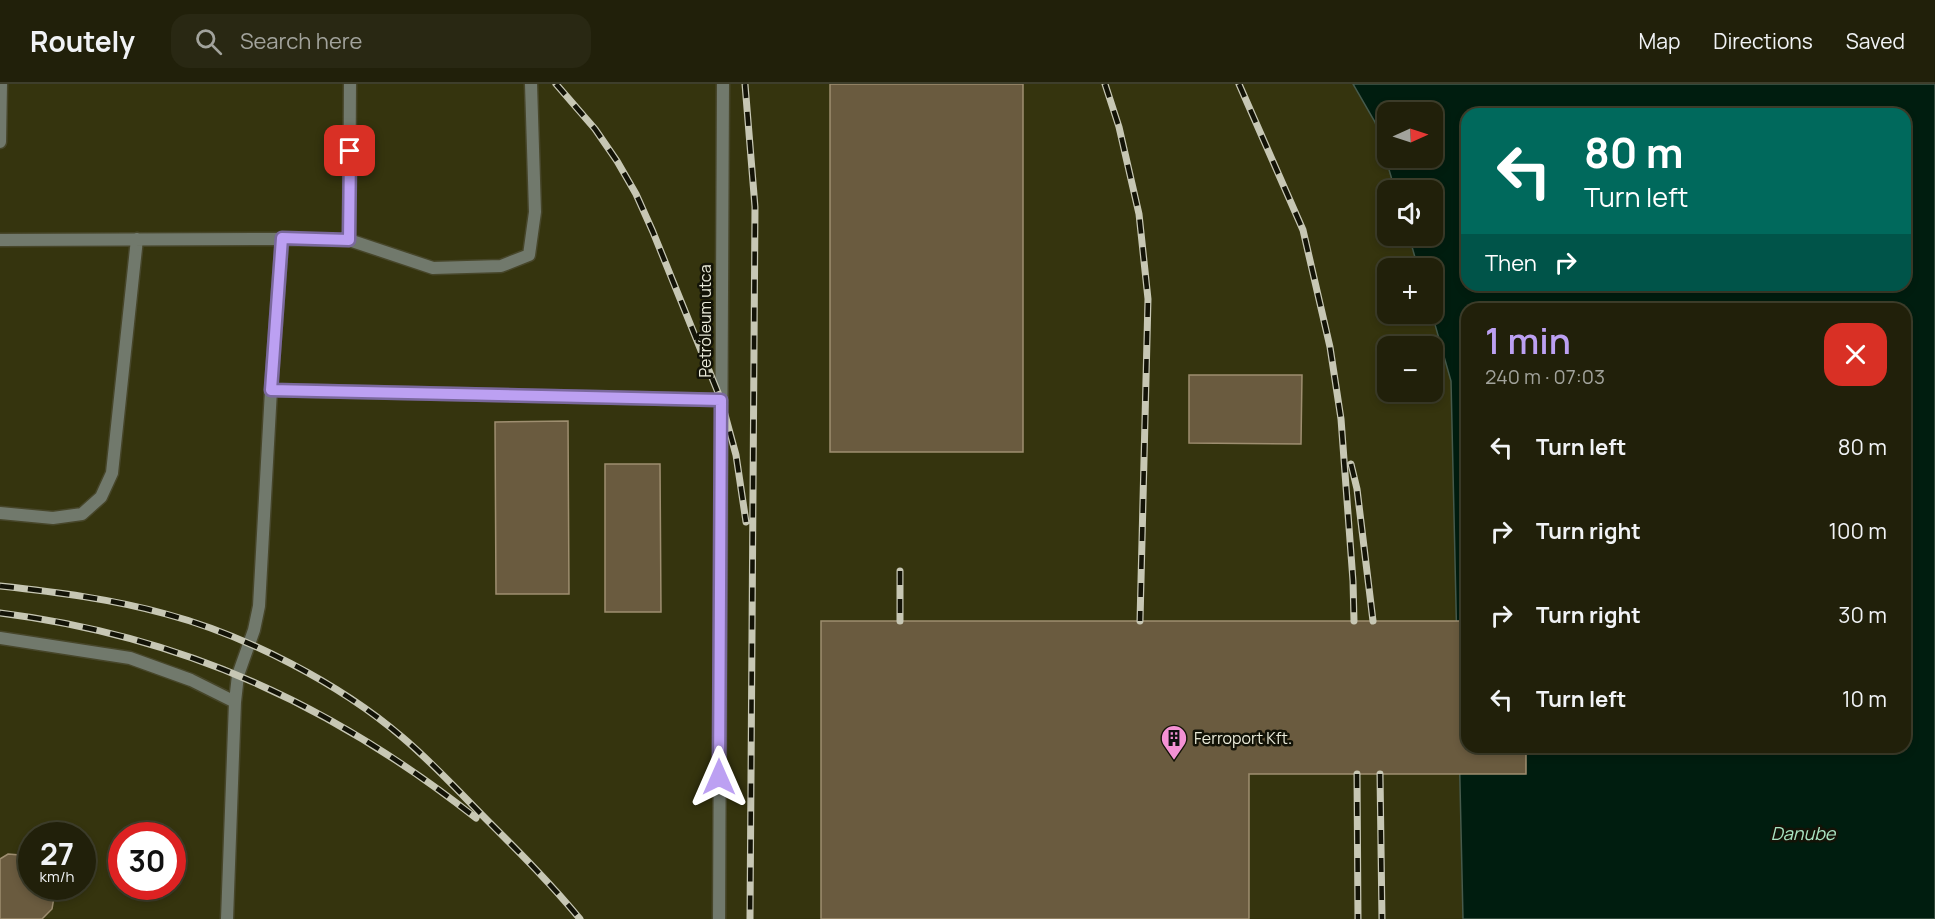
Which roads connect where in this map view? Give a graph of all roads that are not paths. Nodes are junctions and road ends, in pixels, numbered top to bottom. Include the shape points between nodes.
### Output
1 (1, 84) edge
2 (351, 84) edge
3 (531, 84) edge
4 (723, 84) edge
5 (0, 142) edge
6 (282, 238) junction
7 (137, 239) junction
8 (0, 240) edge
9 (349, 240) junction
10 (271, 390) junction
11 (721, 400) junction
12 (0, 513) edge
13 (0, 638) edge
14 (235, 702) junction
15 (226, 919) edge
16 (719, 919) edge

1 - 5 street
2 - 9 street
3 - 9 street via 535,212 529,255 501,266 433,268
4 - 11 street, Petróleum utca
6 - 7 street
6 - 9 street
6 - 10 street
7 - 8 street
7 - 12 street via 112,473 101,497 82,514 53,518
10 - 11 street
10 - 14 street via 259,606 238,675
11 - 16 street, Petróleum utca
13 - 14 street via 130,658 191,680
14 - 15 street

